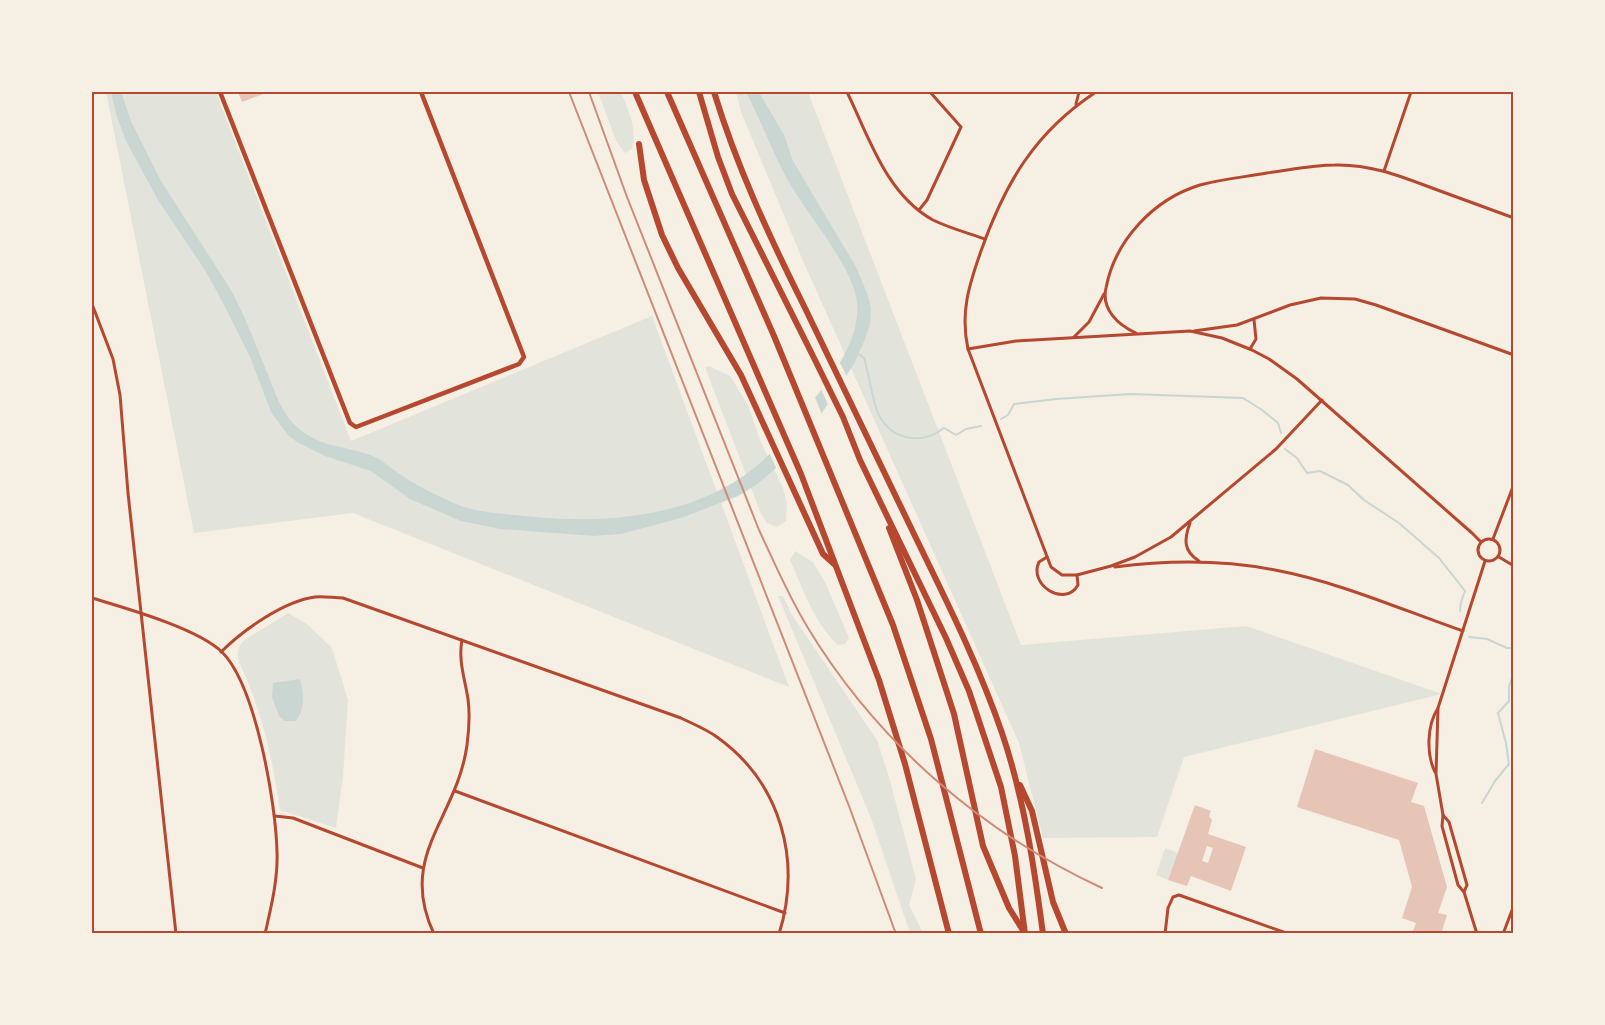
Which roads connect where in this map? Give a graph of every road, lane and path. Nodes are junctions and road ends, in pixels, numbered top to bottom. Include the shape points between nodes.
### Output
1 (220, 92) edge
2 (421, 92) edge
3 (635, 92) edge
4 (667, 92) edge
5 (699, 92) edge
6 (714, 92) edge
7 (847, 92) edge
8 (930, 92) edge
9 (1079, 92) edge
10 (1096, 92) edge
11 (1411, 92) edge
12 (1076, 105) junction
13 (639, 144) dead end
14 (1384, 171) junction
15 (919, 210) junction
16 (1514, 218) edge
17 (985, 239) junction
18 (1105, 292) junction
19 (92, 304) edge
20 (1254, 320) junction
21 (1190, 331) junction
22 (1138, 334) junction
23 (1074, 337) junction
24 (968, 349) junction
25 (1250, 349) junction
26 (1514, 355) edge
27 (1322, 400) junction
28 (1514, 483) edge
29 (874, 488) junction
30 (1190, 523) junction
31 (1493, 539) junction
32 (1481, 542) junction
33 (1047, 557) junction
34 (1499, 557) junction
35 (1485, 561) junction
36 (1200, 562) junction
37 (836, 566) junction
38 (1514, 566) edge
39 (1112, 567) junction
40 (1077, 575) junction
41 (92, 598) edge
42 (141, 613) junction
43 (1463, 631) junction
44 (462, 640) junction
45 (222, 652) junction
46 (1438, 708) junction
47 (1436, 774) junction
48 (1016, 777) junction
49 (455, 791) junction
50 (1443, 815) junction
51 (275, 816) junction
52 (423, 868) junction
53 (1464, 892) junction
54 (1514, 905) edge
55 (785, 913) junction
56 (1276, 931) edge
57 (176, 933) edge
58 (265, 933) edge
59 (434, 933) edge
60 (779, 933) edge
61 (949, 933) edge
62 (981, 933) edge
63 (1025, 933) edge
64 (1043, 933) edge
65 (1066, 933) edge
66 (1165, 933) edge
67 (1288, 933) edge
68 (1477, 933) edge
69 (1503, 933) edge

1 - 2 street via 350,423 360,426 522,362 523,353
3 - 37 highway via 801,474
4 - 62 highway via 822,447 893,625 931,739
5 - 29 highway via 732,194
6 - 48 highway via 757,210 942,591 973,660
7 - 15 street via 887,175
8 - 15 street via 961,127
9 - 12 street
10 - 12 street
11 - 14 street
12 - 17 street via 1020,165
13 - 37 highway via 649,200 662,235 759,411 823,554
14 - 16 street
14 - 18 street via 1320,165 1188,189 1158,207 1135,228 1118,254
15 - 17 street via 945,225
17 - 24 street via 965,302
18 - 22 street via 1113,318
18 - 23 street via 1089,322
19 - 42 street via 117,376
20 - 21 street
20 - 25 street via 1256,339
20 - 26 street via 1308,301 1355,299
21 - 22 street
21 - 25 street
22 - 23 street
23 - 24 street
24 - 33 street
25 - 27 street via 1285,369
27 - 30 street via 1276,449
27 - 32 street
28 - 31 street
29 - 63 highway via 917,600 954,714 983,846 1009,908
29 - 63 highway via 980,718 1009,821
30 - 36 street via 1186,550
30 - 39 street via 1154,547
31 - 32 street
31 - 34 street via 1500,545
32 - 35 street via 1479,554
33 - 40 street via 1058,573
33 - 40 street via 1039,562 1036,571 1048,591 1072,592 1078,585
34 - 35 street
34 - 38 street
35 - 43 street
36 - 39 street
36 - 43 street via 1253,566 1301,576
37 - 61 highway via 902,753
39 - 40 street
41 - 42 street
42 - 45 street via 202,638
42 - 57 street
43 - 46 street
44 - 45 street via 343,598 327,597 291,604
44 - 49 street via 460,659 468,698 469,730
44 - 55 street via 681,718 729,746 760,781 781,823 789,869
45 - 51 street via 236,670 249,704
46 - 47 street
46 - 47 street via 1432,717 1430,735 1430,761
47 - 50 street
48 - 64 highway via 1034,863
48 - 65 highway via 1032,811 1053,903
49 - 52 street
49 - 55 street
50 - 53 street via 1442,826 1458,885
50 - 53 street via 1449,822 1467,885
51 - 52 street via 293,818
51 - 58 street via 277,870
52 - 59 street via 423,904
53 - 68 street
54 - 69 street
55 - 60 street
56 - 66 street via 1179,895 1171,899
56 - 67 street

